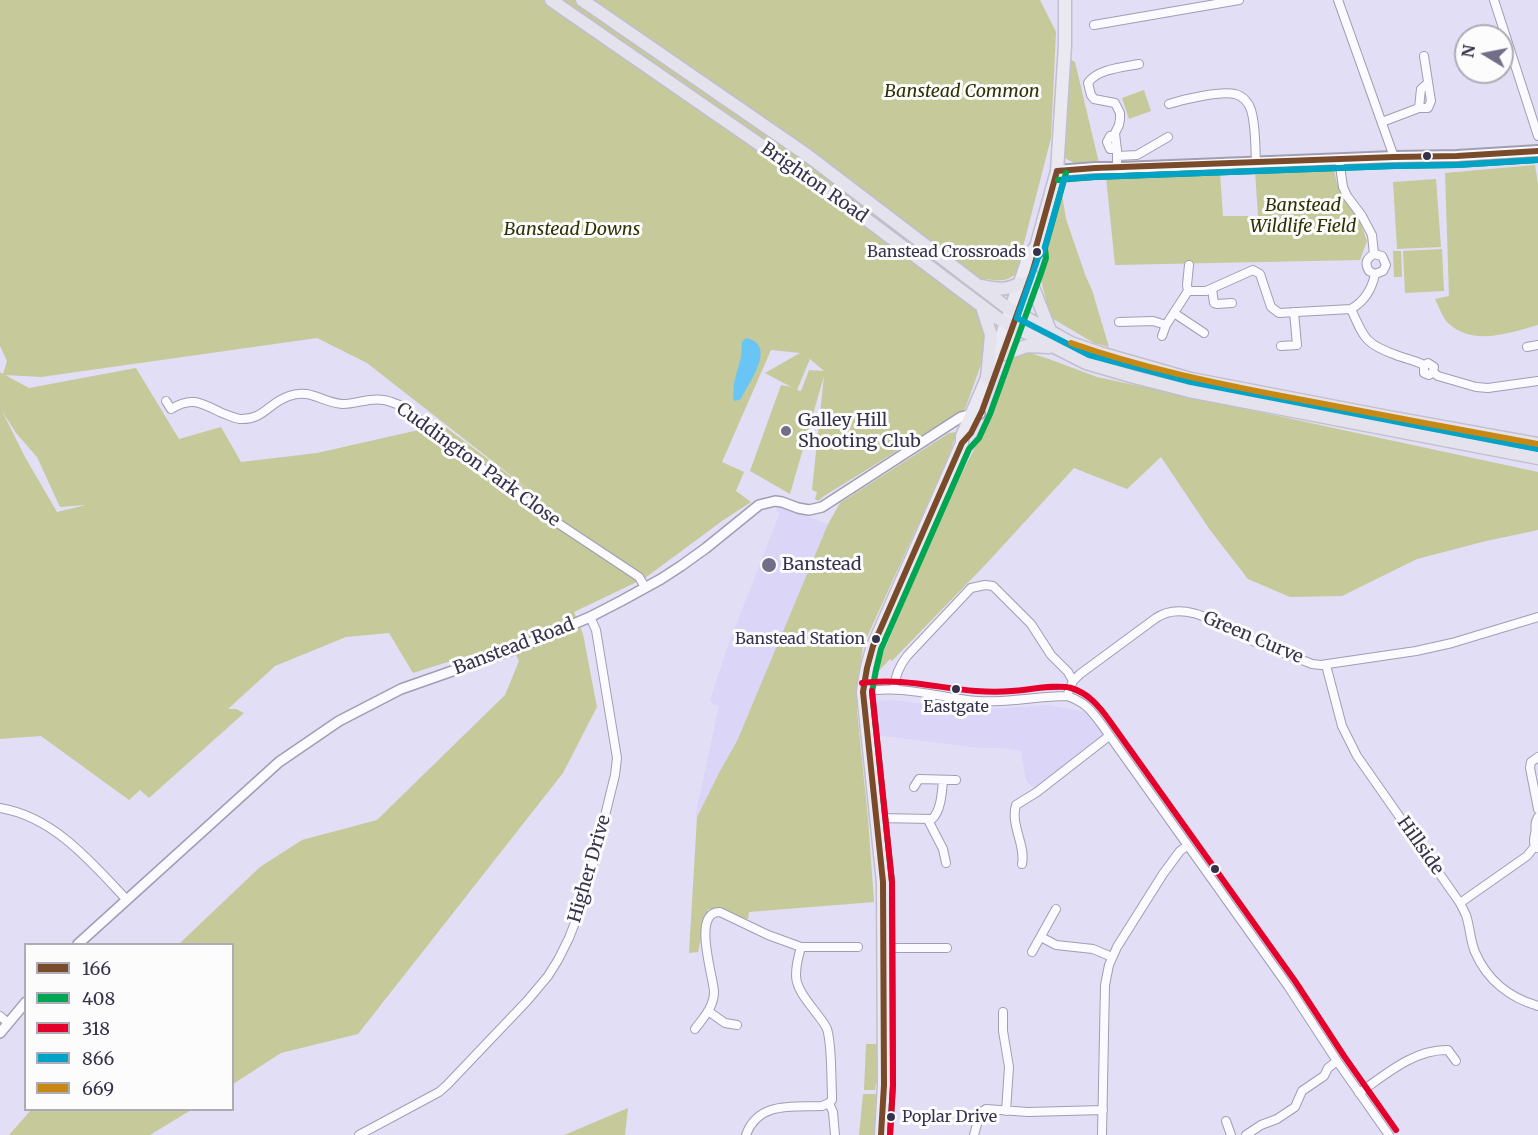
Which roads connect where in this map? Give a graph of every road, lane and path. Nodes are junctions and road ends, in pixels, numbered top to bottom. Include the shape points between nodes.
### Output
1 (551, 0) edge
2 (582, 0) edge
3 (1065, 0) edge
4 (1239, 0) edge
5 (1338, 0) edge
6 (1494, 0) edge
7 (1094, 25) dead end
8 (1424, 56) dead end
9 (1139, 64) dead end
10 (1169, 104) dead end
11 (1383, 122) junction
12 (1538, 136) edge
13 (1168, 137) dead end
14 (1538, 151) edge
15 (1117, 152) junction
16 (1394, 157) junction
17 (1339, 159) junction
18 (1256, 162) junction
19 (1117, 168) junction
20 (1057, 171) junction
21 (1374, 254) junction
22 (1189, 265) dead end
23 (1375, 274) junction
24 (1025, 281) junction
25 (978, 285) junction
26 (1212, 289) junction
27 (1188, 291) junction
28 (1232, 303) dead end
29 (982, 307) junction
30 (1351, 309) junction
31 (1015, 312) junction
32 (1294, 312) junction
33 (1174, 313) junction
34 (1119, 322) dead end
35 (1010, 325) junction
36 (1166, 325) junction
37 (1051, 333) junction
38 (1204, 333) dead end
39 (1162, 336) dead end
40 (1538, 345) edge
41 (1281, 346) dead end
42 (1053, 347) junction
43 (1527, 347) dead end
44 (1004, 354) junction
45 (1098, 359) junction
46 (987, 378) junction
47 (1538, 381) edge
48 (166, 401) dead end
49 (976, 414) junction
50 (1538, 444) edge
51 (1538, 459) edge
52 (645, 587) junction
53 (590, 617) junction
54 (1538, 617) edge
55 (1326, 665) junction
56 (1073, 681) junction
57 (894, 689) junction
58 (863, 692) junction
59 (1067, 696) junction
60 (1109, 736) junction
61 (1538, 757) edge
62 (943, 780) junction
63 (956, 780) dead end
64 (914, 787) dead end
65 (0, 808) edge
66 (1538, 808) edge
67 (1538, 817) edge
68 (877, 818) junction
69 (928, 820) junction
70 (1187, 846) junction
71 (1536, 848) edge
72 (946, 863) dead end
73 (1022, 864) dead end
74 (126, 899) junction
75 (1460, 903) junction
76 (1056, 909) dead end
77 (1041, 937) junction
78 (80, 943) edge
79 (801, 947) junction
80 (858, 947) dead end
81 (883, 948) junction
82 (947, 948) dead end
83 (1032, 952) dead end
84 (1112, 957) junction
85 (24, 1004) edge
86 (1538, 1006) edge
87 (708, 1011) junction
88 (1003, 1012) dead end
89 (0, 1016) edge
90 (8, 1023) junction
91 (737, 1025) dead end
92 (695, 1029) dead end
93 (0, 1033) edge
94 (1337, 1061) junction
95 (1456, 1061) dead end
96 (1359, 1093) junction
97 (829, 1103) junction
98 (1103, 1110) junction
99 (1006, 1111) junction
100 (1226, 1121) dead end
101 (359, 1135) edge
102 (746, 1135) edge
103 (835, 1135) edge
104 (881, 1135) edge
105 (974, 1135) edge
106 (1102, 1135) edge
107 (1231, 1135) edge
108 (1246, 1135) edge
109 (1389, 1135) edge

1 - 29 highway, Brighton Road via 846,204
2 - 25 highway, Brighton Road via 785,139
3 - 20 main road
4 - 7 street
5 - 11 street
6 - 12 street
8 - 11 street via 1430,105
9 - 15 street via 1100,73 1088,83 1094,99 1118,107
10 - 18 street via 1201,96 1241,97 1251,108
11 - 16 street
13 - 15 street via 1137,155
14 - 16 main road
15 - 19 street
16 - 17 main road
17 - 18 main road
17 - 21 street via 1343,188 1372,235
18 - 19 main road
19 - 20 main road
20 - 24 main road via 1036,247 1037,256
21 - 23 street via 1366,265
21 - 23 street via 1382,256 1386,265
22 - 27 street
23 - 30 street via 1369,292
24 - 25 highway via 999,289
24 - 31 main road
24 - 37 highway
25 - 31 highway, Brighton Road
26 - 27 street
26 - 28 street via 1214,303
26 - 32 street via 1253,270 1260,274 1271,307 1279,313
27 - 33 street
29 - 35 highway, Brighton Road
29 - 46 highway via 991,335
30 - 32 street
30 - 47 street via 1367,340 1424,365 1424,373 1429,375 1433,372 1488,388
31 - 35 main road
31 - 37 highway, Brighton Road
32 - 41 street via 1297,345
33 - 36 street
33 - 38 street
34 - 36 street via 1153,321
35 - 42 highway, Brighton Road
35 - 44 main road
35 - 46 main road
36 - 39 street
37 - 45 highway, Brighton Road
40 - 43 street
42 - 44 highway via 1027,346
42 - 45 highway, Brighton Road via 1086,363
44 - 49 main road
45 - 50 highway, Brighton Road
45 - 51 highway, Brighton Road via 1134,377 1189,391
46 - 49 main road
48 - 52 street, Cuddington Park Close via 171,409 192,401 243,419 258,416 282,399 307,393 346,404 372,399 402,406 523,500 639,577
49 - 52 street, Banstead Road via 956,421 822,507 808,510 782,502 759,506 706,548
49 - 58 main road via 873,646
52 - 53 street, Banstead Road
53 - 74 street, Banstead Road via 518,648 400,689 339,721 279,762
53 - 101 street, Higher Drive via 596,630 617,758 585,897 569,938 548,976 527,1001 439,1092
54 - 55 street, Green Curve via 1434,647
55 - 56 street, Green Curve via 1312,664 1255,642 1195,614 1171,612 1156,618
55 - 75 street, Hillside via 1342,726 1357,756
56 - 57 street via 1031,624 993,586 985,585 971,588 907,656 897,672
56 - 59 street, Green Curve
57 - 58 street
57 - 59 street via 981,701
58 - 68 main road
59 - 60 street via 1084,704
60 - 70 street
60 - 73 street via 1016,805 1014,815
61 - 66 street via 1530,768
62 - 63 street
62 - 64 street via 919,779
62 - 69 street via 935,817
65 - 74 street via 24,814 52,830 80,852
67 - 71 street via 1533,838
68 - 69 street
68 - 81 main road via 883,882
69 - 72 street
70 - 84 street via 1163,874
70 - 94 street
71 - 75 street
74 - 78 street, Banstead Road
75 - 86 street, Hillside via 1483,967 1508,992
76 - 77 street
77 - 83 street
77 - 84 street via 1056,945 1093,949
79 - 80 street
79 - 87 street via 720,912 711,914 705,948 714,993
79 - 97 street via 795,968 797,985 828,1032 832,1094
81 - 82 street
81 - 104 main road
84 - 98 street via 1105,985
85 - 90 street
87 - 91 street via 725,1023
87 - 92 street
88 - 99 street via 1009,1067
89 - 90 street
90 - 93 street
94 - 96 street
94 - 108 street via 1302,1091 1295,1107
95 - 96 street via 1448,1050 1421,1055
96 - 109 street
97 - 102 street via 769,1110 760,1114
97 - 103 street
98 - 99 street
98 - 106 street
99 - 105 street via 981,1112
100 - 107 street

